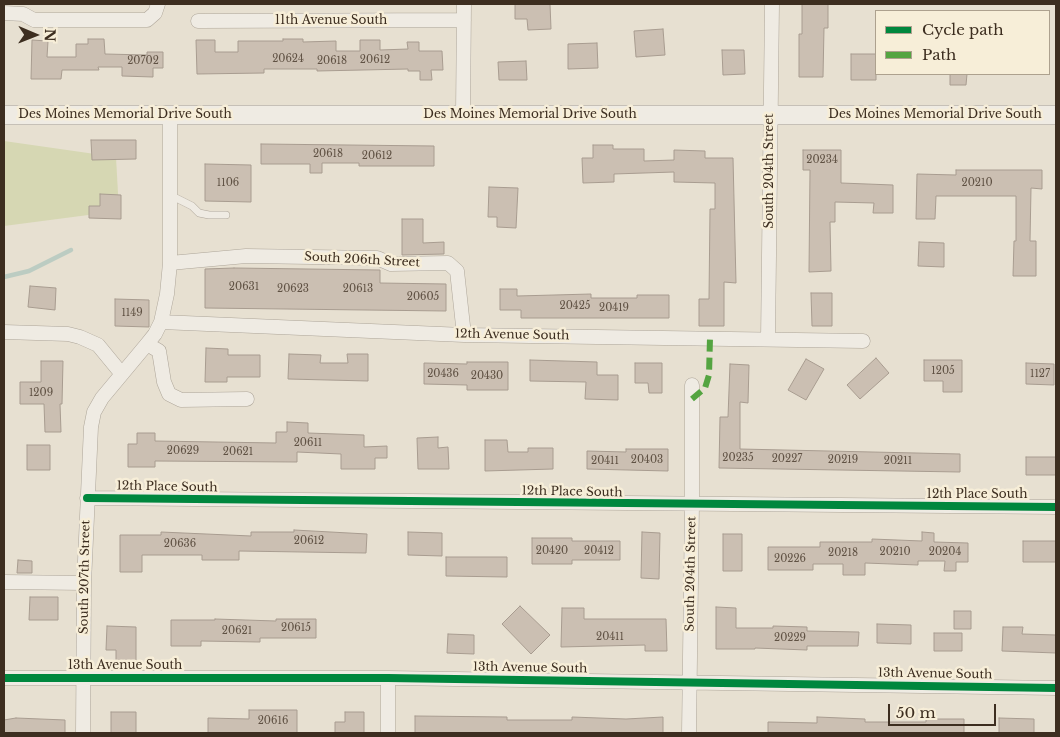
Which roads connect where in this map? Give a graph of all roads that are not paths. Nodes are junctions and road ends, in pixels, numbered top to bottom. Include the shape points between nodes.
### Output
1 (158, 4) edge
2 (464, 4) edge
3 (772, 4) edge
4 (4, 13) edge
5 (464, 20) junction
6 (198, 21) dead end
7 (4, 114) edge
8 (463, 114) junction
9 (170, 115) junction
10 (770, 115) junction
11 (1056, 116) edge
12 (170, 195) junction
13 (226, 215) dead end
14 (170, 263) junction
15 (161, 322) junction
16 (4, 332) edge
17 (464, 335) junction
18 (768, 339) junction
19 (863, 341) dead end
20 (147, 344) junction
21 (121, 373) junction
22 (692, 385) dead end
23 (248, 399) dead end
24 (87, 498) junction
25 (692, 504) junction
26 (1056, 507) edge
27 (4, 582) edge
28 (84, 583) junction
29 (83, 677) junction
30 (4, 678) edge
31 (388, 678) junction
32 (689, 681) junction
33 (1056, 688) edge
34 (84, 733) edge
35 (388, 733) edge
36 (689, 733) edge

1 - 4 street via 155,13 146,20 34,20 23,14
2 - 5 street
3 - 10 street, South 204th Street
5 - 6 street, 11th Avenue South
5 - 8 street
7 - 9 main road, Des Moines Memorial Drive South
8 - 9 main road, Des Moines Memorial Drive South
8 - 10 main road, Des Moines Memorial Drive South
9 - 12 street, South 207th Street
10 - 11 main road, Des Moines Memorial Drive South
10 - 18 street, South 204th Street
12 - 13 lane via 199,213
12 - 14 street, South 207th Street
14 - 15 street, South 207th Street via 168,294
14 - 17 street, South 206th Street via 246,256 378,258 391,264 448,263 457,271
15 - 17 street, 12th Avenue South
15 - 20 street, South 207th Street
16 - 21 street via 80,337 98,345
17 - 18 street, 12th Avenue South
18 - 19 street, 12th Avenue South
20 - 21 street, South 207th Street
20 - 23 street via 159,351 169,394 181,400
21 - 24 street, South 207th Street via 94,412
22 - 25 street, South 204th Street
24 - 25 street, 12th Place South
24 - 28 street, South 207th Street
25 - 26 street, 12th Place South
25 - 32 street, South 204th Street
27 - 28 street
28 - 29 street, South 207th Street
29 - 30 street, 13th Avenue South
29 - 31 street, 13th Avenue South
29 - 34 street, South 207th Street
31 - 32 street, 13th Avenue South
31 - 35 street
32 - 33 street, 13th Avenue South
32 - 36 street, South 204th Street

